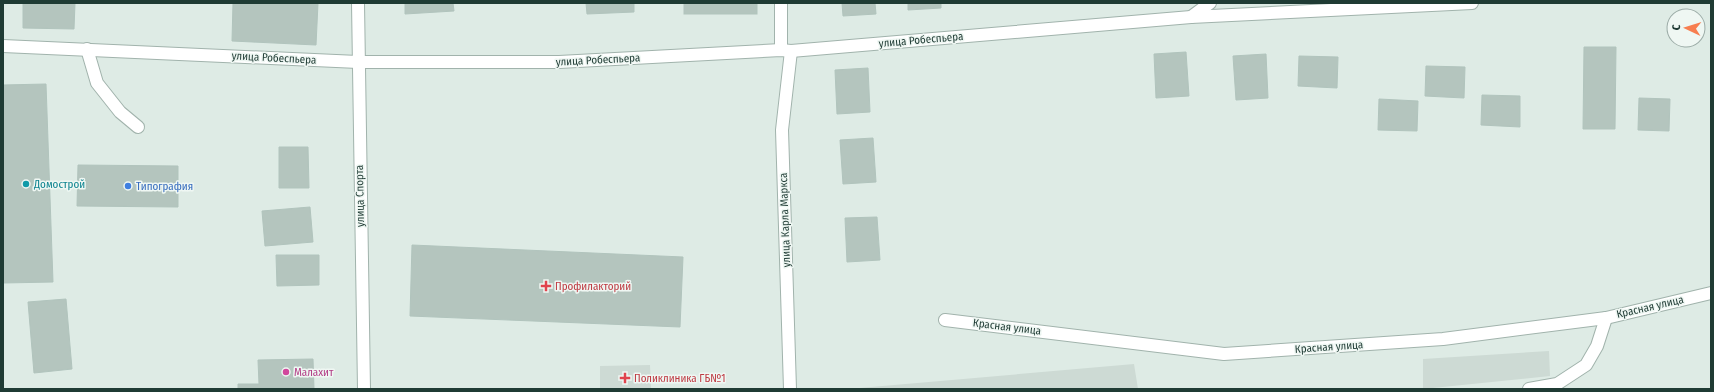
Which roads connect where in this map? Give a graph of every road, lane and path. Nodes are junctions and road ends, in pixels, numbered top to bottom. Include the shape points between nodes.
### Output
1 (358, 3) edge
2 (781, 3) edge
3 (1196, 3) edge
4 (1210, 3) edge
5 (1472, 3) edge
6 (1191, 17) junction
7 (3, 46) edge
8 (87, 49) junction
9 (786, 50) junction
10 (358, 62) junction
11 (138, 127) dead end
12 (1711, 293) edge
13 (1606, 318) junction
14 (945, 320) dead end
15 (364, 389) edge
16 (790, 389) edge
17 (1529, 389) edge

1 - 10 street, улица Спорта
2 - 9 street, улица Карла Маркса
3 - 6 street
4 - 6 street
5 - 6 street, улица Робеспьера
6 - 9 street, улица Робеспьера
7 - 8 street, улица Робеспьера
8 - 10 street, улица Робеспьера
8 - 11 street via 97,83 120,112
9 - 10 street, улица Робеспьера via 559,62
9 - 16 street, улица Карла Маркса via 782,130
10 - 15 street, улица Спорта
12 - 13 street, Красная улица
13 - 14 street, Красная улица via 1443,339 1224,354
13 - 17 street via 1597,346 1586,365 1557,384

